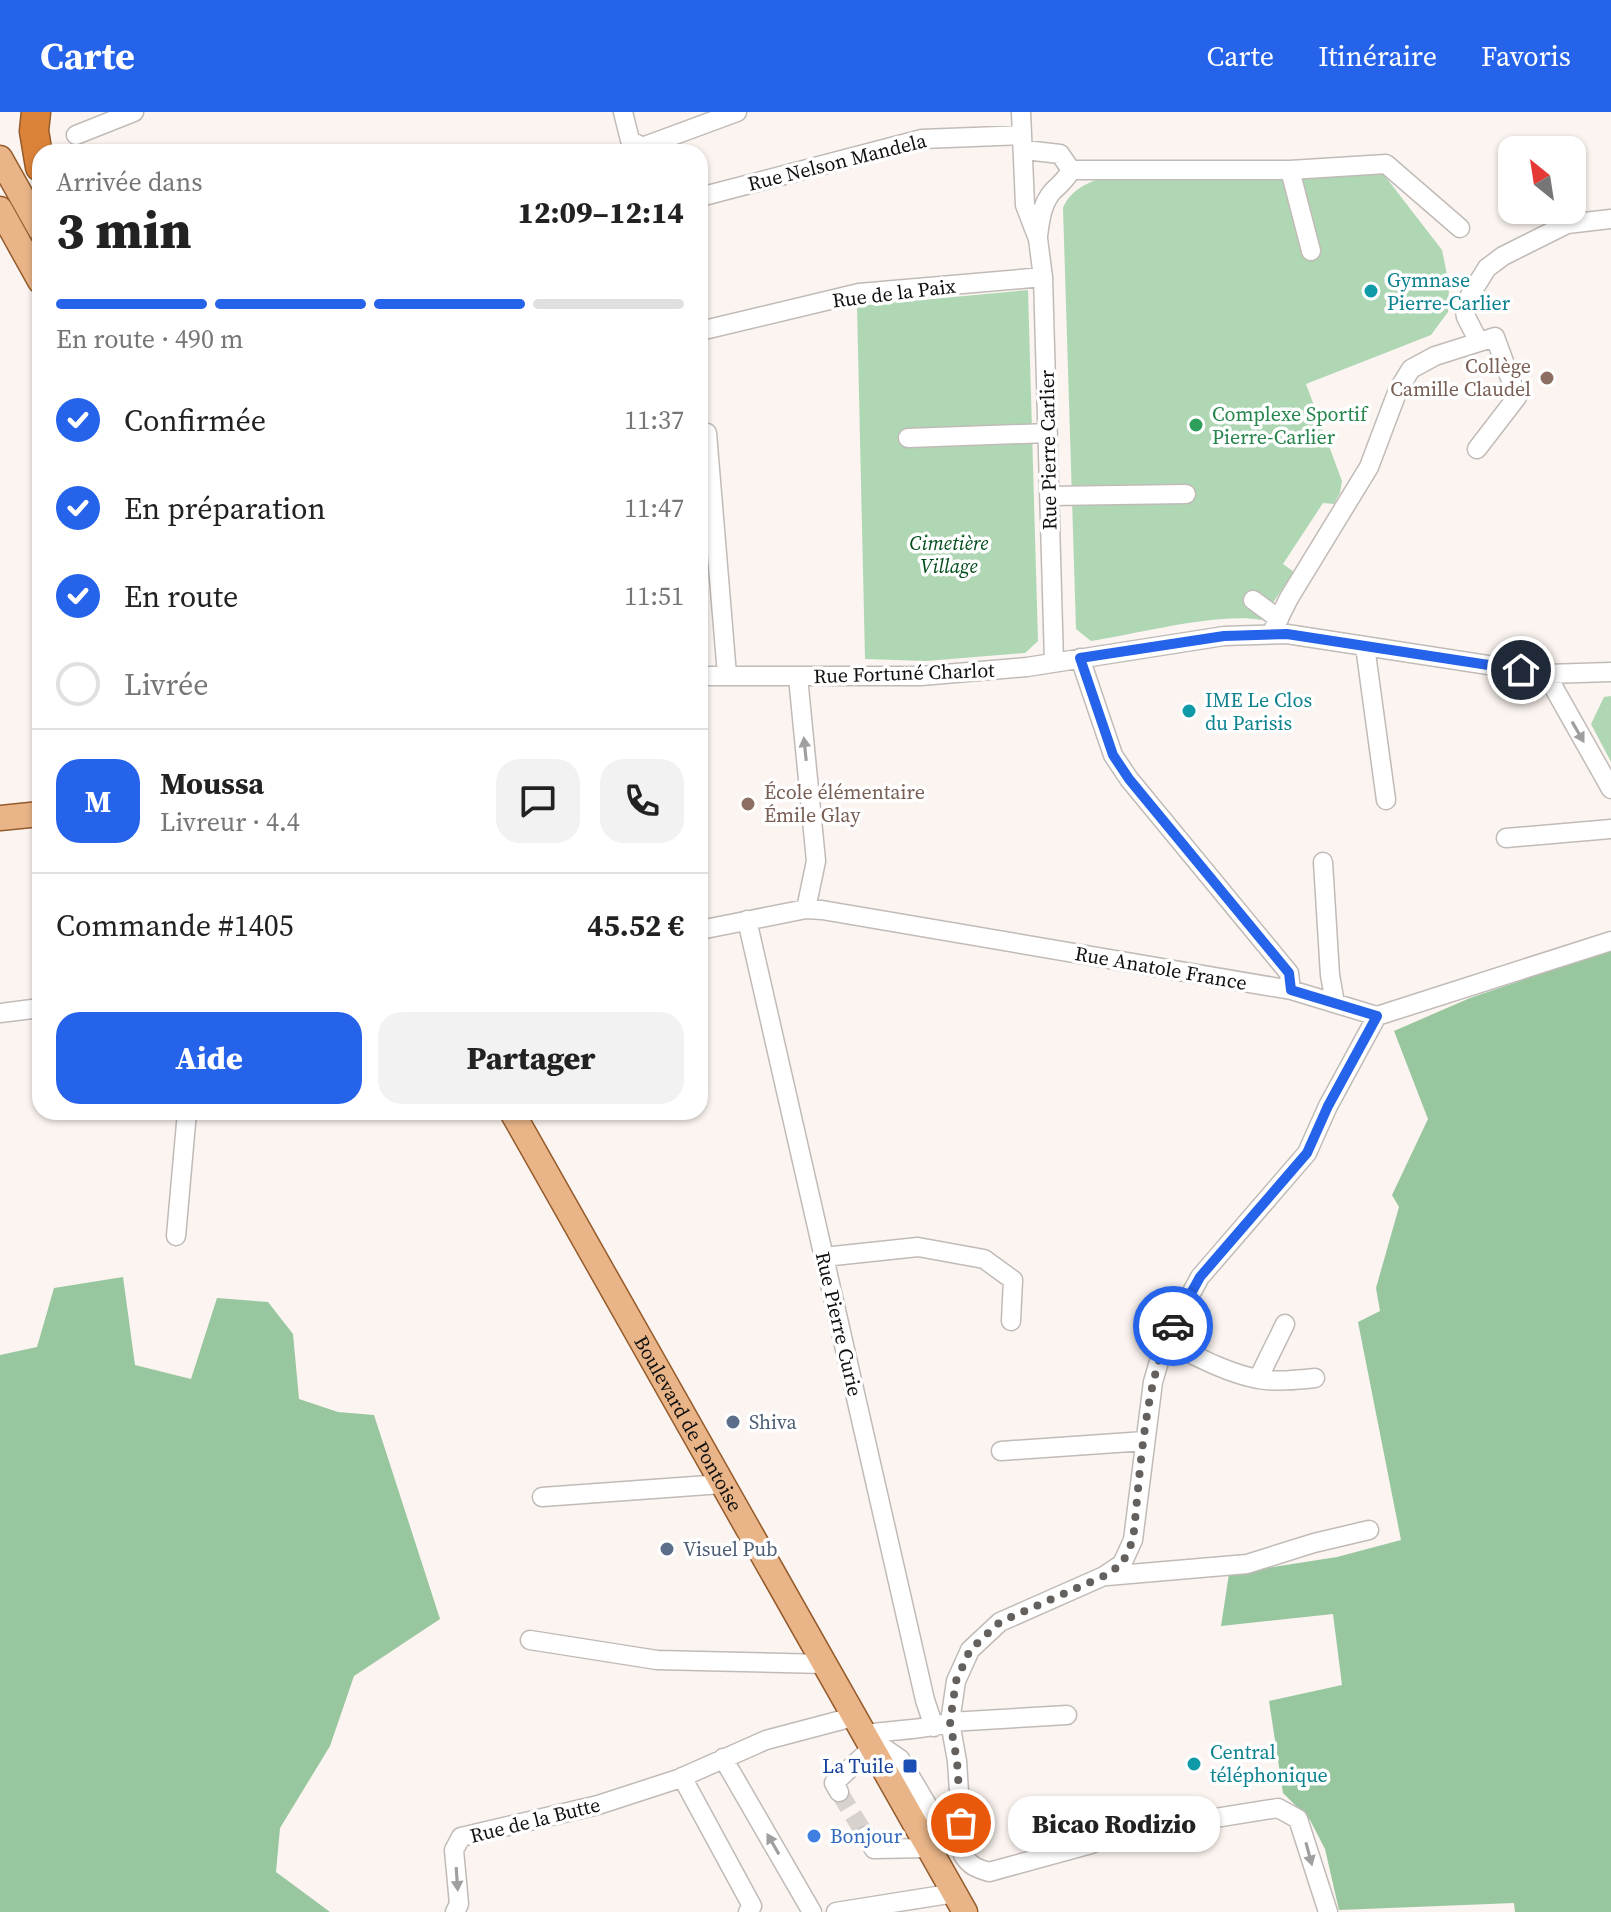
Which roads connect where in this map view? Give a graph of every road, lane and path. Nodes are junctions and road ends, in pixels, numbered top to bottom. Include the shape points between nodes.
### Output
1 (36, 112) edge
2 (134, 112) edge
3 (623, 112) edge
4 (737, 112) edge
5 (1021, 112) edge
6 (76, 135) dead end
7 (1023, 142) junction
8 (36, 144) edge
9 (638, 144) edge
10 (659, 144) edge
11 (0, 158) edge
12 (1071, 170) junction
13 (1290, 170) junction
14 (708, 195) edge
15 (0, 209) edge
16 (32, 215) edge
17 (1611, 219) edge
18 (1460, 228) dead end
19 (1038, 239) junction
20 (1311, 251) dead end
21 (32, 267) edge
22 (1043, 277) junction
23 (708, 329) edge
24 (1479, 342) junction
25 (1048, 433) junction
26 (908, 438) dead end
27 (708, 445) edge
28 (1477, 449) dead end
29 (1186, 494) dead end
30 (1049, 496) junction
31 (1253, 600) dead end
32 (1275, 627) junction
33 (1365, 646) junction
34 (1080, 658) junction
35 (1054, 662) junction
36 (1611, 672) edge
37 (1546, 674) junction
38 (727, 675) junction
39 (708, 676) edge
40 (798, 677) junction
41 (1611, 789) edge
42 (1386, 800) dead end
43 (32, 815) edge
44 (0, 818) edge
45 (1611, 829) edge
46 (1506, 838) dead end
47 (1323, 862) dead end
48 (806, 909) junction
49 (747, 920) junction
50 (708, 928) edge
51 (1611, 941) edge
52 (1291, 990) junction
53 (1335, 1003) junction
54 (32, 1009) edge
55 (0, 1013) edge
56 (1377, 1016) junction
57 (186, 1120) edge
58 (517, 1120) edge
59 (176, 1236) dead end
60 (824, 1257) junction
61 (1011, 1321) dead end
62 (1285, 1324) dead end
63 (1165, 1341) junction
64 (1315, 1378) dead end
65 (1258, 1379) junction
66 (1145, 1441) junction
67 (1001, 1451) dead end
68 (722, 1484) junction
69 (542, 1497) dead end
70 (1369, 1530) dead end
71 (1104, 1576) junction
72 (530, 1640) dead end
73 (824, 1664) junction
74 (1067, 1715) dead end
75 (942, 1724) junction
76 (862, 1734) junction
77 (723, 1758) junction
78 (682, 1777) junction
79 (839, 1792) dead end
80 (866, 1836) tunnel mouth
81 (928, 1848) junction
82 (960, 1902) edge
83 (455, 1912) edge
84 (748, 1912) edge
85 (812, 1912) edge
86 (836, 1912) edge
87 (1328, 1912) edge

1 - 8 highway
2 - 6 street
3 - 9 street via 630,140
4 - 10 street
5 - 7 street, Rue Pierre Carlier
7 - 12 street via 1060,154
7 - 14 street, Rue Nelson Mandela via 922,139
7 - 19 street, Rue Pierre Carlier via 1025,205
11 - 16 main road
12 - 13 street
12 - 19 street, Rue Pierre Carlier via 1042,211
13 - 18 street via 1386,164
13 - 20 street
15 - 21 main road
17 - 24 street via 1567,224 1487,268 1464,305
19 - 22 street, Rue Pierre Carlier
22 - 23 street, Rue de la Paix via 859,293
22 - 25 street, Rue Pierre Carlier
24 - 28 street via 1495,337 1517,397
24 - 32 street via 1411,369 1369,467
25 - 26 street
25 - 30 street, Rue Pierre Carlier
27 - 38 street
29 - 30 street
30 - 35 street, Rue Pierre Carlier
31 - 32 street
32 - 33 street, Rue Fortuné Charlot via 1287,634
32 - 34 street, Rue Fortuné Charlot
33 - 37 street, Rue Fortuné Charlot
33 - 42 street
34 - 35 street, Rue Fortuné Charlot
34 - 52 street via 1113,755 1289,973
35 - 40 street, Rue Fortuné Charlot via 921,676
36 - 37 street, Rue Fortuné Charlot
37 -> 41 street
38 - 39 street, Rue Fortuné Charlot
38 - 40 street, Rue Fortuné Charlot
48 -> 40 street via 816,861
43 - 44 main road
45 - 46 street
47 - 53 street
48 - 49 street, Rue Anatole France
48 - 52 street, Rue Anatole France
49 - 50 street, Rue Anatole France
49 - 60 street, Rue Pierre Curie
51 - 56 street
52 - 53 street, Rue Anatole France
53 - 56 street, Rue Anatole France
54 - 55 street
56 - 63 street via 1307,1153 1200,1277
57 - 59 street
58 - 68 main road, Boulevard de Pontoise
60 - 61 street via 918,1247 984,1259 1013,1280
60 - 75 street, Rue Pierre Curie via 925,1700
62 - 65 street
63 - 65 street
63 - 66 street
64 - 65 street
66 - 67 street
66 - 71 street via 1133,1540 1122,1564
68 - 69 street
68 - 73 main road, Boulevard de Pontoise
70 - 71 street via 1247,1564
71 - 75 street via 1025,1609 983,1636 962,1665
72 - 73 street via 657,1660
73 - 76 main road, Boulevard de Pontoise
74 - 75 street, Rue de la Butte
75 - 76 street, Rue de la Butte
75 -> 87 street via 957,1761 963,1855 968,1864 989,1872 1116,1834 1278,1808 1298,1819
76 - 77 street, Rue de la Butte via 766,1740
76 - 79 street via 834,1783
76 - 81 main road, Boulevard de Pontoise
77 - 78 street, Rue de la Butte
85 -> 77 street
78 -> 83 street, Rue de la Butte via 598,1805 461,1837 454,1850 459,1904
78 - 84 street via 752,1906
80 - 81 street via 874,1849
81 - 82 main road, Boulevard de Pontoise
82 - 86 street

